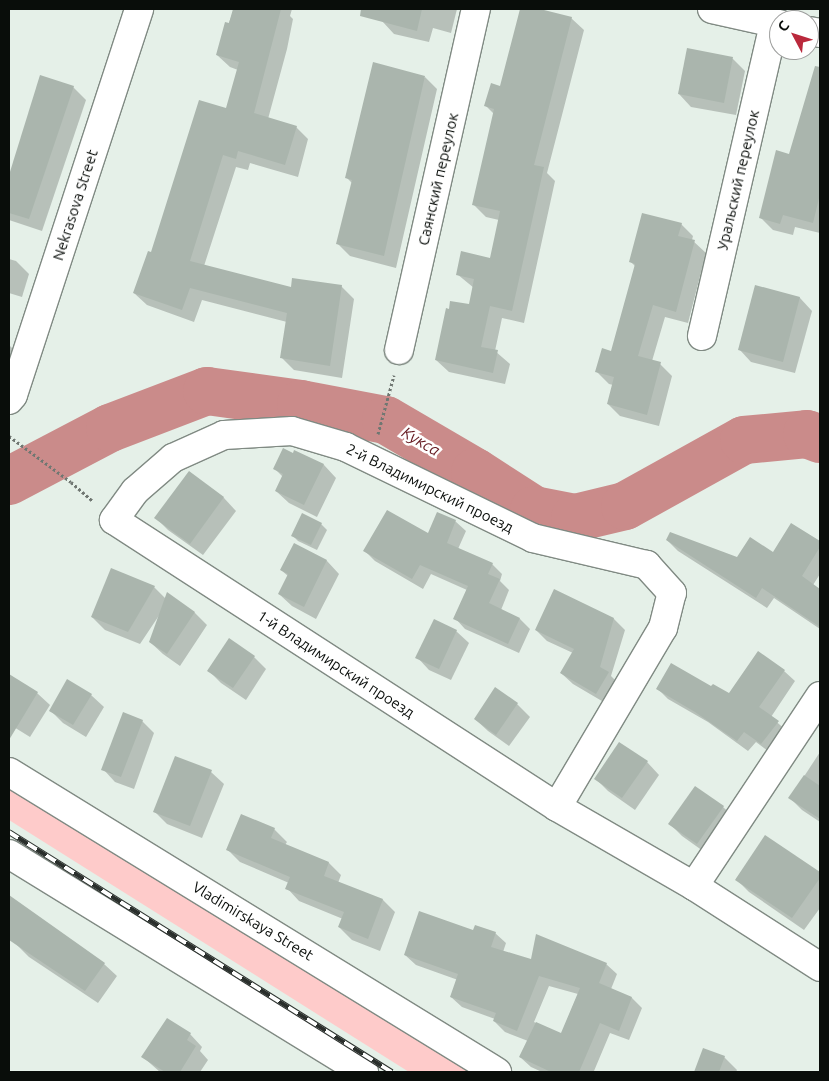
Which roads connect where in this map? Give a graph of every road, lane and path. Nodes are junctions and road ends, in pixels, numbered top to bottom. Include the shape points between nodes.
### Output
1 (139, 9) edge
2 (476, 9) edge
3 (712, 9) edge
4 (769, 22) edge
5 (769, 57) edge
6 (702, 336) dead end
7 (399, 350) dead end
8 (9, 400) edge
9 (387, 406) dead end
10 (378, 434) dead end
11 (9, 436) edge
12 (71, 482) dead end
13 (114, 520) joint
14 (820, 696) edge
15 (9, 772) edge
16 (557, 807) junction
17 (9, 854) edge
18 (694, 886) junction
19 (820, 968) edge
20 (364, 1072) edge
21 (497, 1072) edge

1 - 8 street, Nekrasova Street
2 - 7 street, Саянский переулок
3 - 4 street
5 - 6 street, Уральский переулок
9 - 10 path
11 - 12 path
13 - 16 street, 1-й Владимирский проезд
13 - 16 street, 2-й Владимирский проезд via 135,491 173,458 224,435 292,432 346,447 533,538 647,565 672,594 663,628
14 - 18 street
15 - 21 street, Vladimirskaya Street
16 - 18 street, 1-й Владимирский проезд
17 - 20 street
18 - 19 street, 1-й Владимирский проезд

